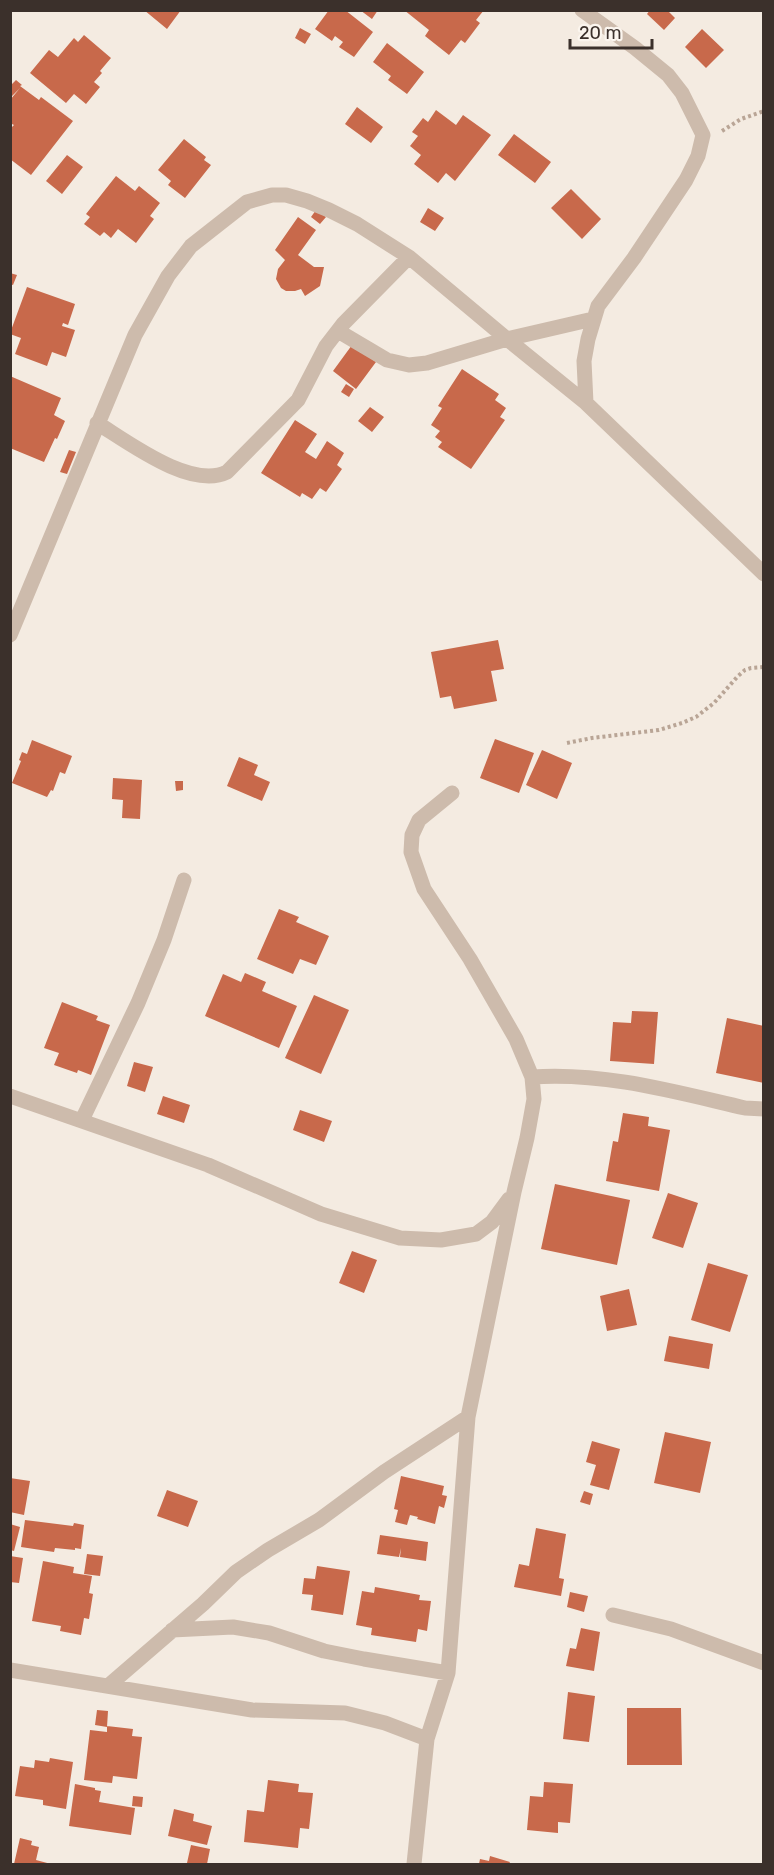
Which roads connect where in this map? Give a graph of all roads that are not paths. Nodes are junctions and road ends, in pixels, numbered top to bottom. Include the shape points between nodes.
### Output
1 (582, 10) edge
2 (409, 257) junction
3 (593, 319) junction
4 (338, 331) junction
5 (507, 339) junction
6 (586, 403) junction
7 (97, 423) junction
8 (764, 574) edge
9 (10, 635) edge
10 (452, 793) dead end
11 (184, 880) dead end
12 (532, 1077) junction
13 (10, 1096) edge
14 (764, 1109) edge
15 (82, 1120) junction
16 (514, 1192) junction
17 (468, 1418) junction
18 (614, 1615) dead end
19 (172, 1630) junction
20 (764, 1663) edge
21 (10, 1670) edge
22 (448, 1673) junction
23 (108, 1686) junction
24 (427, 1739) junction
25 (414, 1864) edge

1 - 3 street via 668,75 682,93 703,135 686,180 605,295
2 - 4 street
2 - 5 street
2 - 7 street via 357,224 308,201 272,195 247,202 191,246 168,276 135,334
3 - 5 street
3 - 6 street via 584,361
4 - 5 street via 387,360 410,365
4 - 7 street via 298,400 221,475 197,475 168,466
5 - 6 street
6 - 8 street
7 - 9 street
10 - 12 street via 420,820 412,835 411,852 424,889 500,1009
11 - 15 street via 142,992
12 - 14 street via 619,1080
12 - 16 street via 533,1109
13 - 15 street
15 - 16 street via 208,1165 321,1214 400,1238 441,1240 476,1234 496,1218
16 - 17 street
17 - 19 street via 384,1472 320,1520 236,1572
17 - 22 street
18 - 20 street via 671,1629
19 - 22 street via 233,1627 269,1633 324,1651
19 - 23 street
21 - 23 street
22 - 24 street
23 - 24 street via 252,1710 345,1713
24 - 25 street

